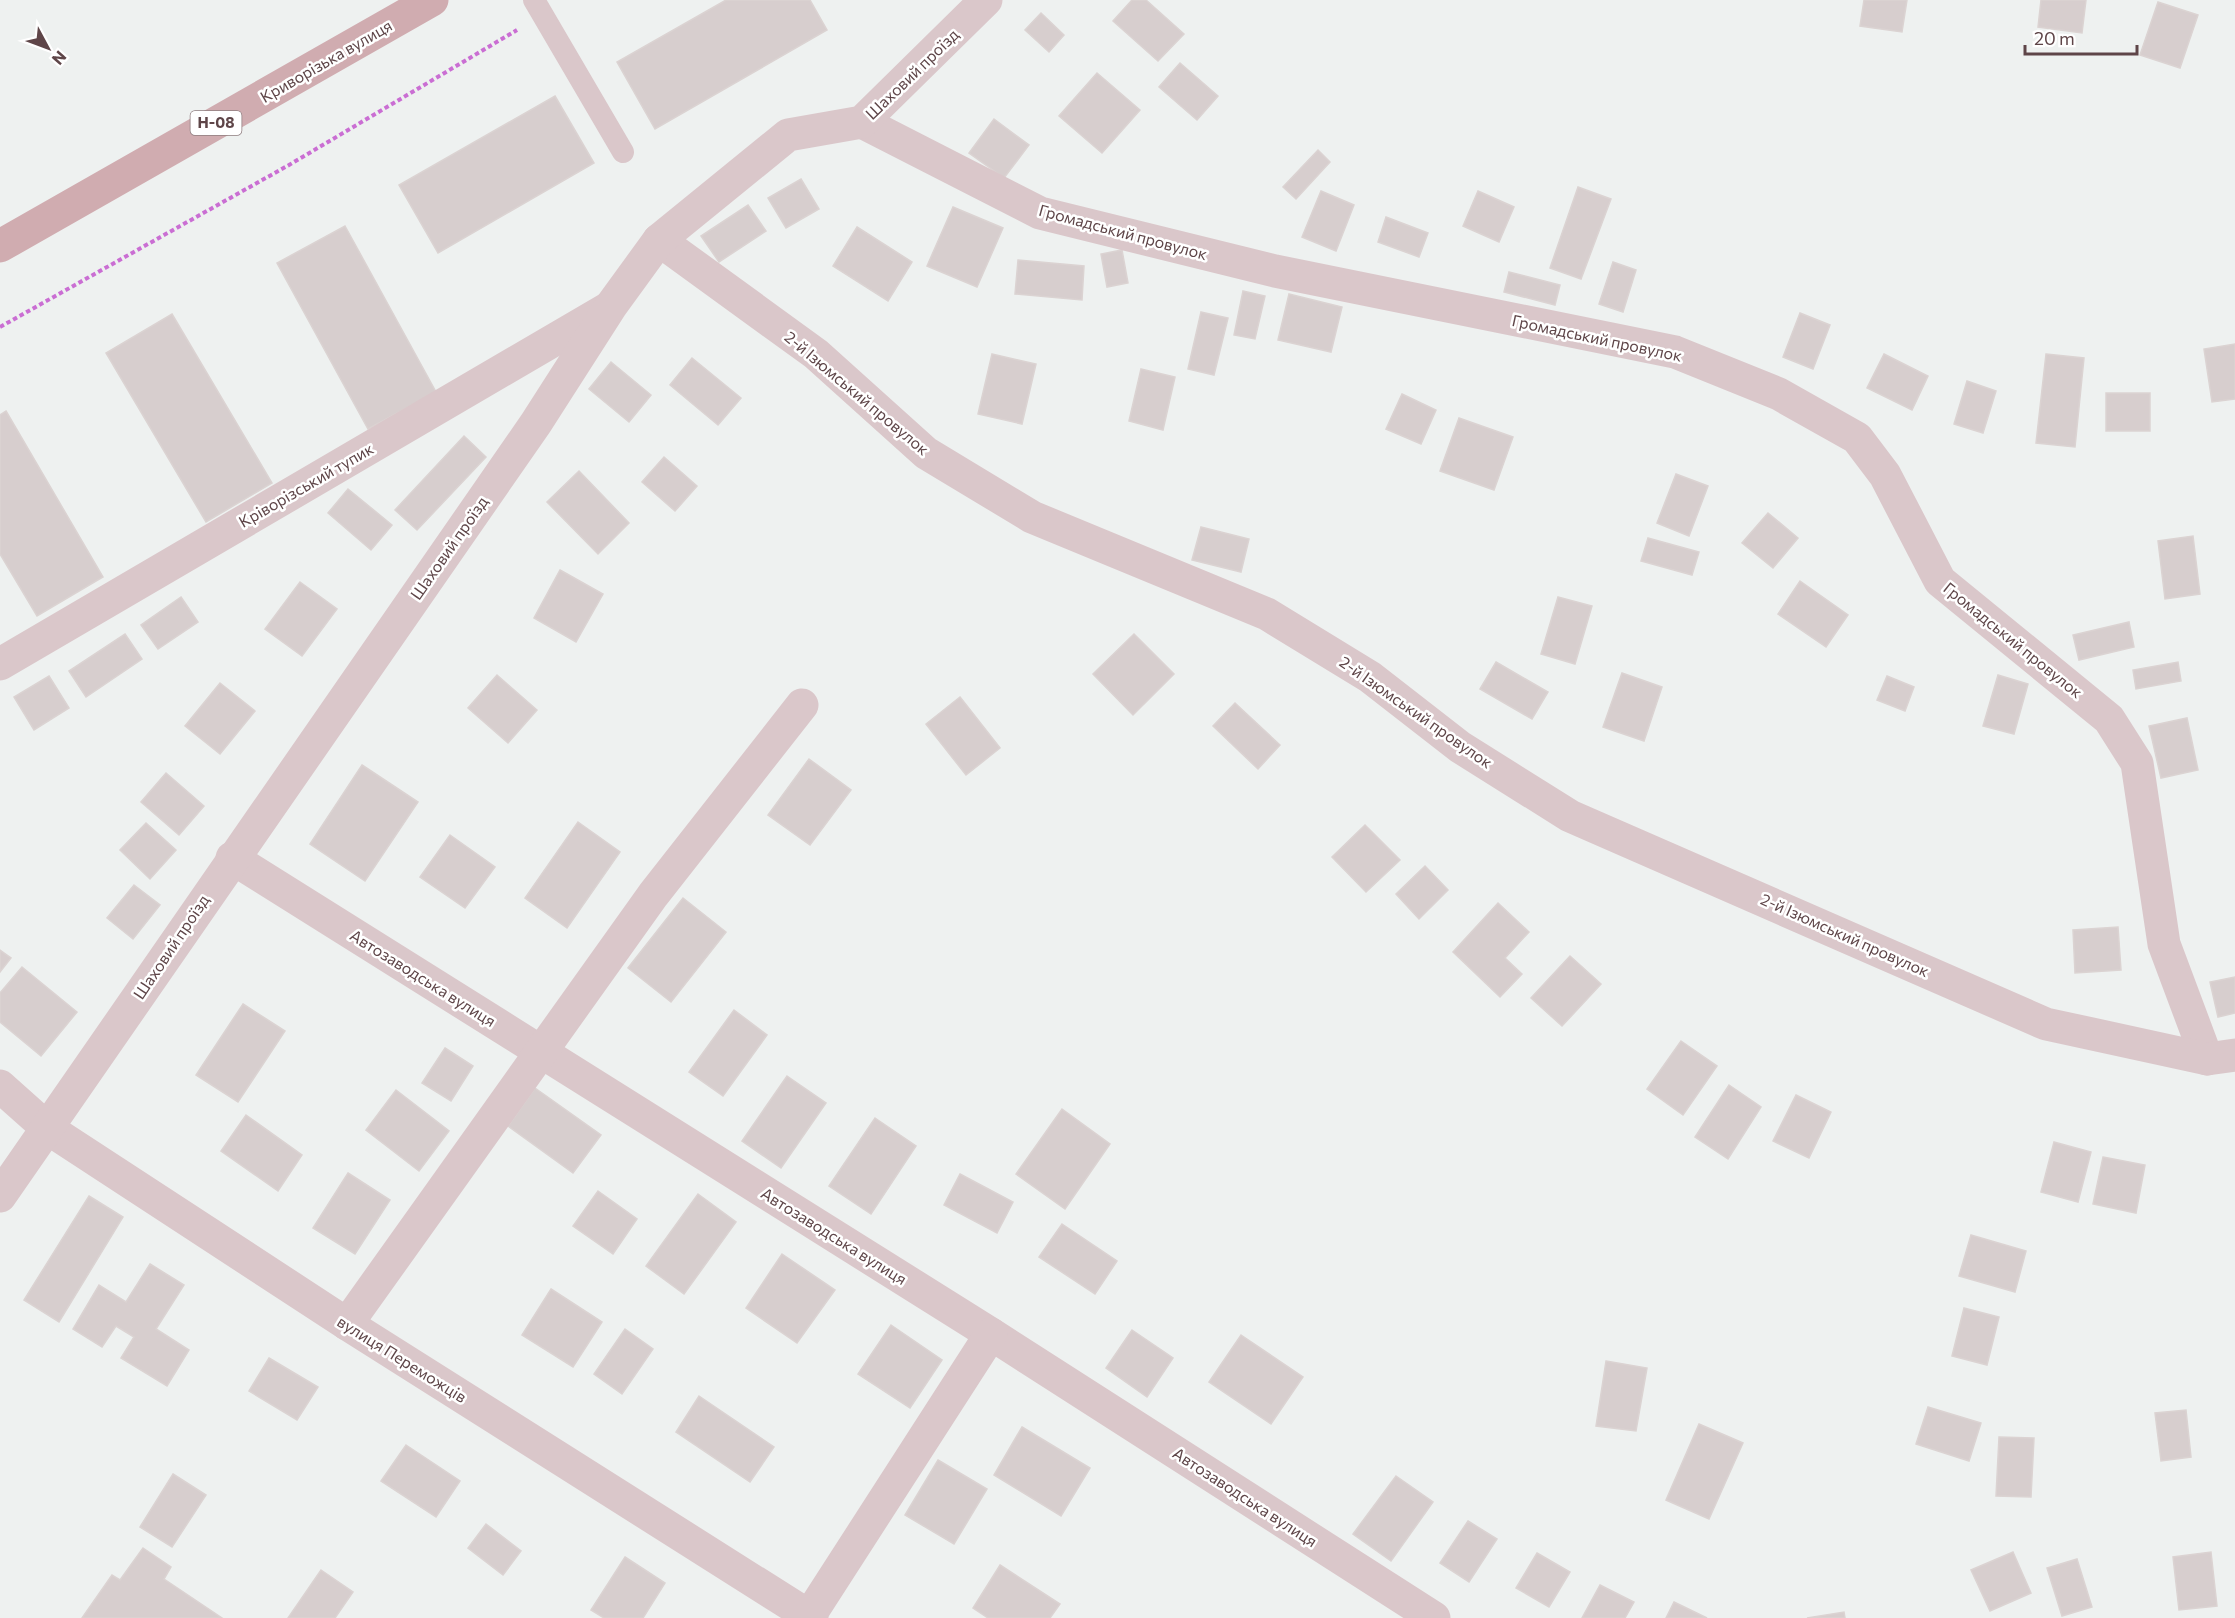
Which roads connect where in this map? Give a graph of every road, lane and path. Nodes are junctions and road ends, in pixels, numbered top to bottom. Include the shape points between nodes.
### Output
1 (432, 0) edge
2 (986, 0) edge
3 (538, 8) edge
4 (862, 122) junction
5 (623, 152) dead end
6 (659, 240) junction
7 (0, 246) edge
8 (611, 306) junction
9 (0, 327) edge
10 (0, 664) edge
11 (801, 705) dead end
12 (232, 858) junction
13 (541, 1052) junction
14 (2221, 1057) edge
15 (0, 1086) edge
16 (47, 1128) junction
17 (0, 1196) edge
18 (347, 1324) junction
19 (991, 1334) junction
20 (810, 1617) edge
21 (1434, 1618) edge

1 - 7 main road, Криворізька вулиця / Н-08
2 - 4 street, Шаховий проїзд
3 - 5 lane
3 - 9 path via 289,165
4 - 6 street, Шаховий проїзд via 788,135
4 - 14 street, Громадський провулок via 1040,213 1275,270 1675,352 1779,394 1857,438 1885,475 1940,581 2109,719 2137,763 2163,944
6 - 8 street, Шаховий проїзд
6 - 14 street, 2-й Ізюмський провулок via 816,354 926,453 1032,517 1268,614 1370,677 1460,747 1570,816 2046,1024
8 - 10 street, Кріворізський тупик
8 - 12 street, Шаховий проїзд via 536,423
11 - 13 street via 653,895
12 - 13 street, Автозаводська вулиця
12 - 16 street, Шаховий проїзд
13 - 18 street
13 - 19 street, Автозаводська вулиця
15 - 16 street, вулиця Переможців
16 - 17 street, Шаховий проїзд
16 - 18 street, вулиця Переможців
18 - 20 street, вулиця Переможців
19 - 20 street
19 - 21 street, Автозаводська вулиця

